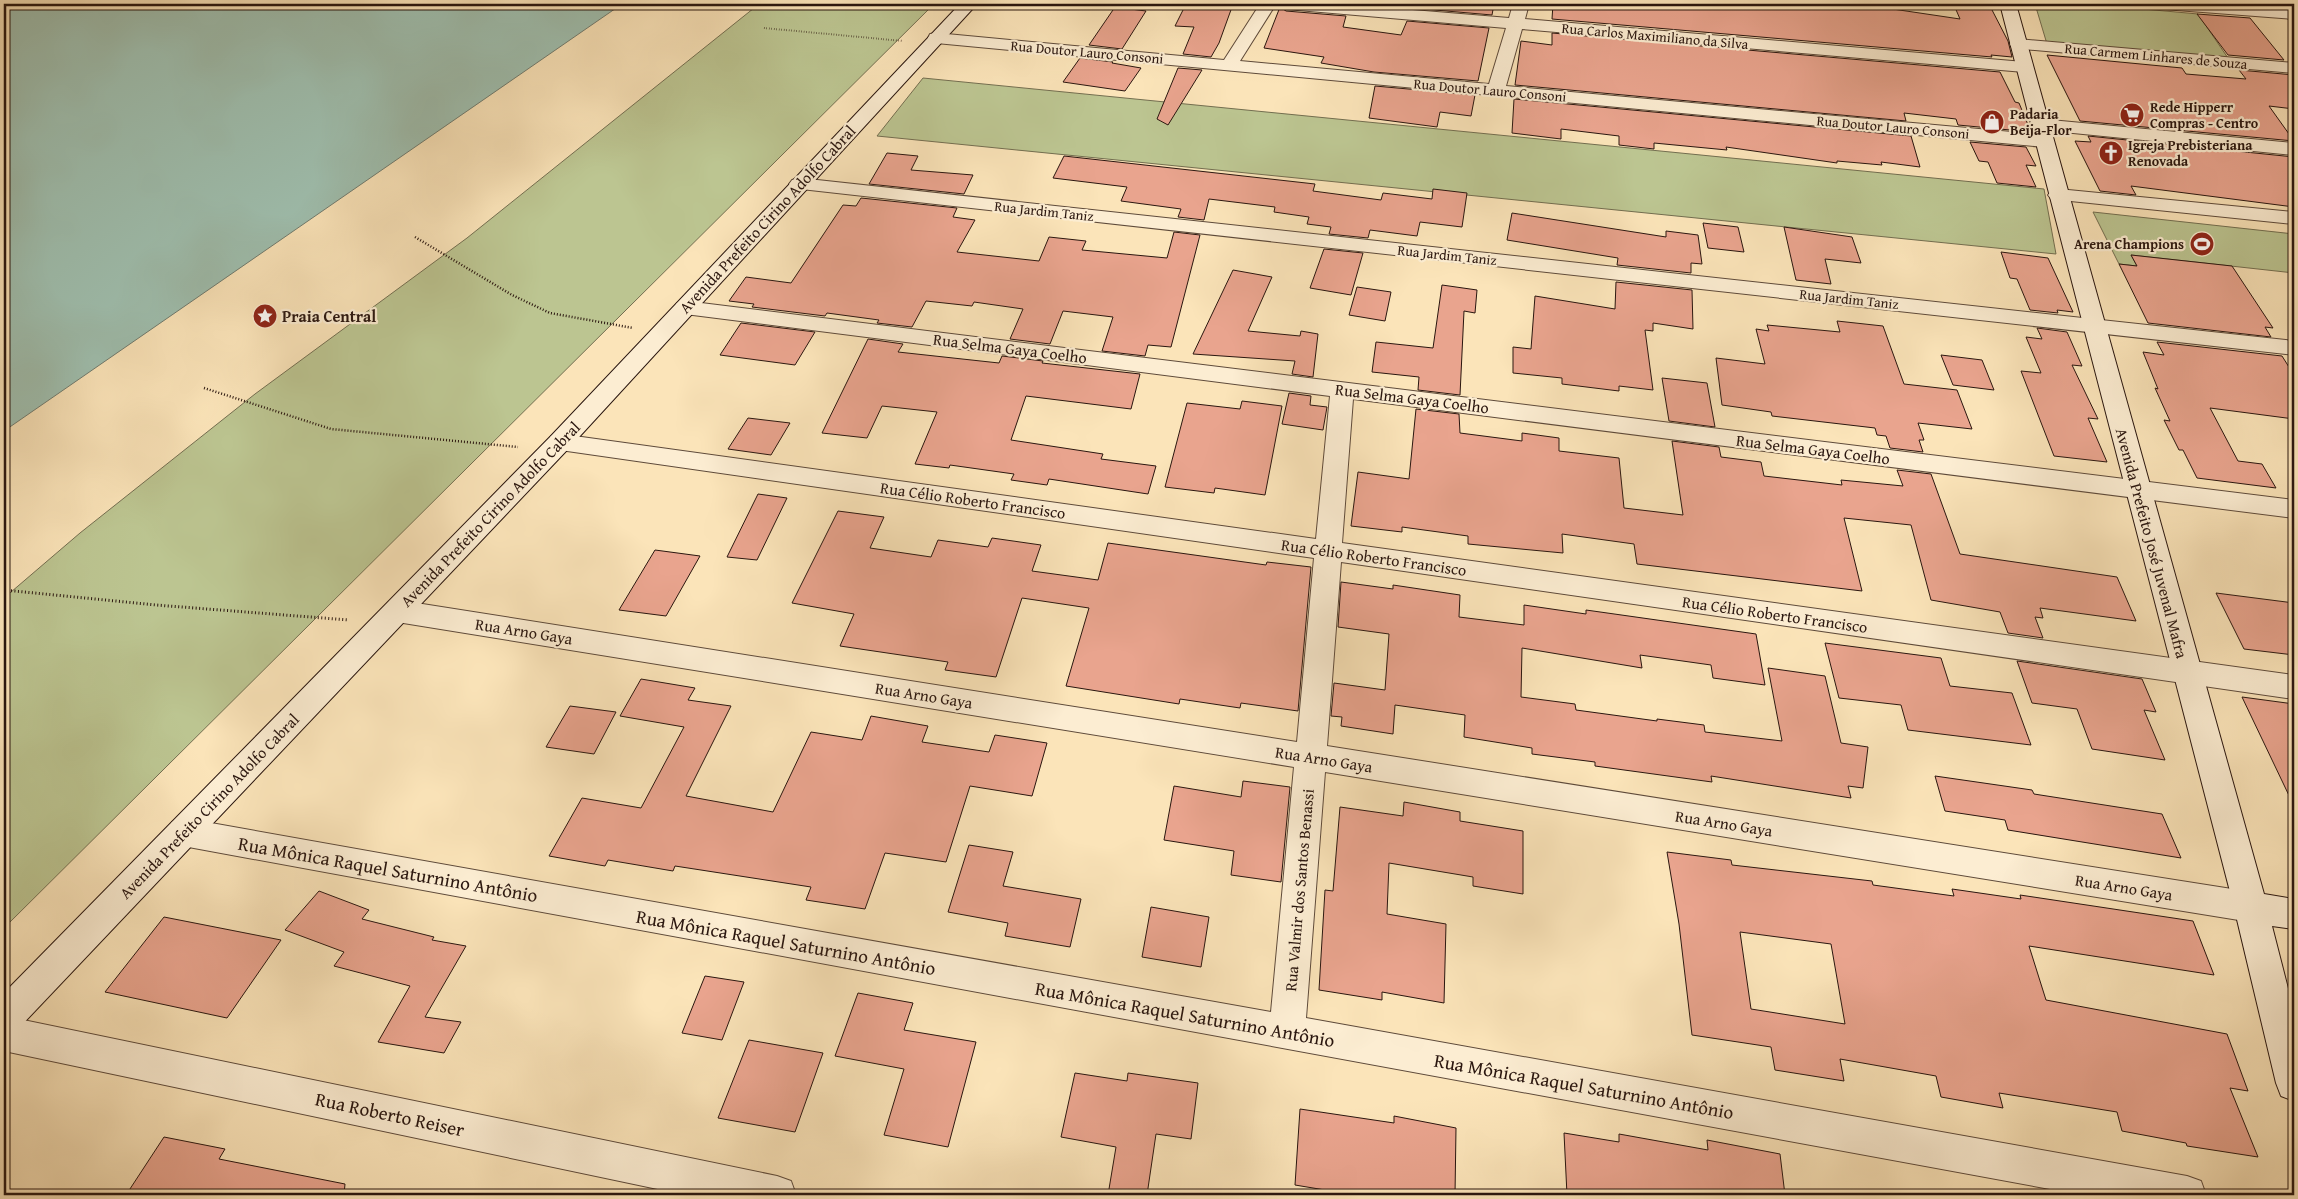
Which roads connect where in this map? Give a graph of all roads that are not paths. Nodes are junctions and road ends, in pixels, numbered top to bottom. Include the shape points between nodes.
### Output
1 (968, 4) edge
2 (1268, 4) edge
3 (1286, 4) edge
4 (1521, 4) edge
5 (2008, 4) edge
6 (2164, 4) edge
7 (2294, 14) edge
8 (1515, 24) junction
9 (936, 38) junction
10 (2021, 56) junction
11 (1229, 65) junction
12 (2294, 68) edge
13 (1496, 90) junction
14 (2042, 133) junction
15 (2294, 149) edge
16 (799, 184) junction
17 (2058, 195) junction
18 (2294, 218) edge
19 (685, 308) junction
20 (2094, 326) junction
21 (2294, 348) edge
22 (1342, 390) junction
23 (560, 442) junction
24 (2138, 489) junction
25 (2294, 509) edge
26 (1328, 551) junction
27 (397, 611) junction
28 (2187, 672) junction
29 (2294, 688) edge
30 (1310, 757) junction
31 (183, 832) junction
32 (2251, 907) junction
33 (2294, 914) edge
34 (4, 1018) edge
35 (1287, 1032) junction
36 (4, 1033) edge
37 (2294, 1083) edge
38 (777, 1195) edge
39 (2187, 1195) edge

1 - 9 street, Avenida Prefeito Cirino Adolfo Cabral
2 - 11 street
3 - 8 street, Rua Carlos Maximiliano da Silva
4 - 8 street
5 - 10 street, Avenida Prefeito José Juvenal Mafra
6 - 7 street
8 - 10 street, Rua Carlos Maximiliano da Silva
8 - 13 street
9 - 11 street, Rua Doutor Lauro Consoni
9 - 16 street, Avenida Prefeito Cirino Adolfo Cabral
10 - 12 street, Rua Carmem Linhares de Souza
10 - 14 street, Avenida Prefeito José Juvenal Mafra
11 - 13 street, Rua Doutor Lauro Consoni
13 - 14 street, Rua Doutor Lauro Consoni
14 - 15 street, Rua Doutor Lauro Consoni
14 - 17 street, Avenida Prefeito José Juvenal Mafra
16 - 19 street, Avenida Prefeito Cirino Adolfo Cabral
16 - 20 street, Rua Jardim Taniz
17 - 18 street
17 - 20 street, Avenida Prefeito José Juvenal Mafra
19 - 22 street, Rua Selma Gaya Coelho
19 - 23 street, Avenida Prefeito Cirino Adolfo Cabral
20 - 21 street, Rua Jardim Taniz
20 - 24 street, Avenida Prefeito José Juvenal Mafra
22 - 24 street, Rua Selma Gaya Coelho
22 - 26 street, Rua Valmir dos Santos Benassi
23 - 26 street, Rua Célio Roberto Francisco
23 - 27 street, Avenida Prefeito Cirino Adolfo Cabral
24 - 25 street, Rua Selma Gaya Coelho
24 - 28 street, Avenida Prefeito José Juvenal Mafra
26 - 28 street, Rua Célio Roberto Francisco
26 - 30 street, Rua Valmir dos Santos Benassi
27 - 30 street, Rua Arno Gaya
27 - 31 street, Avenida Prefeito Cirino Adolfo Cabral
28 - 29 street, Rua Célio Roberto Francisco
28 - 32 street, Avenida Prefeito José Juvenal Mafra
30 - 32 street, Rua Arno Gaya
30 - 35 street, Rua Valmir dos Santos Benassi
31 - 34 street, Avenida Prefeito Cirino Adolfo Cabral
31 - 35 street, Rua Mônica Raquel Saturnino Antônio
32 - 33 street, Rua Arno Gaya
32 - 37 street, Avenida Prefeito José Juvenal Mafra
35 - 39 street, Rua Mônica Raquel Saturnino Antônio
36 - 38 street, Rua Roberto Reiser

